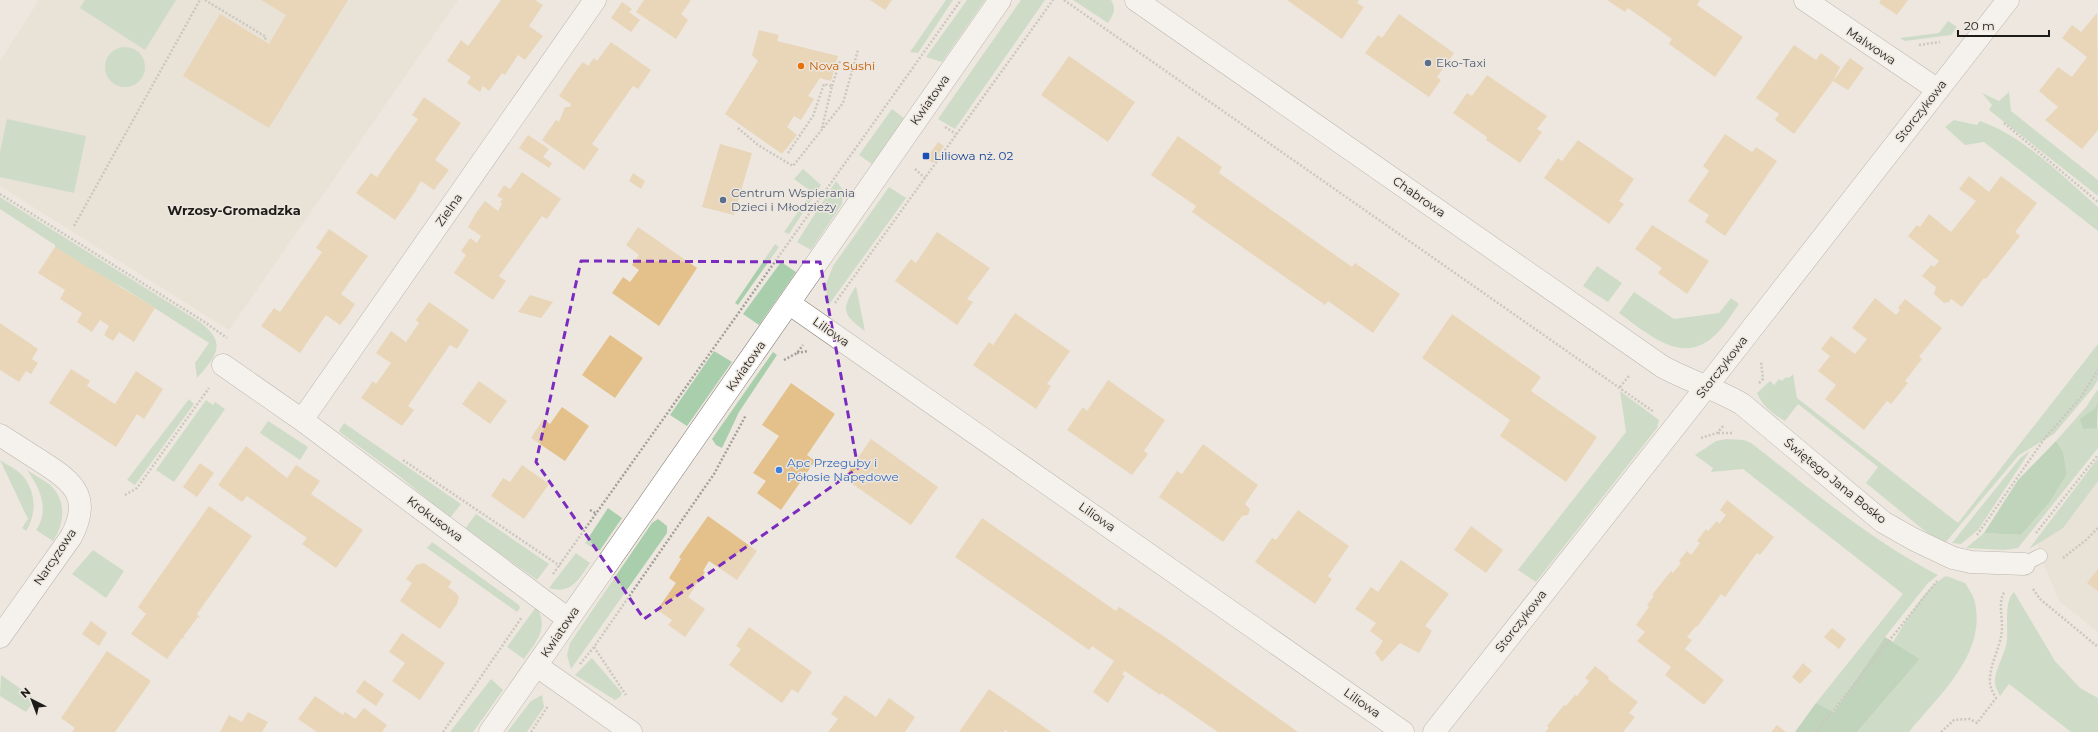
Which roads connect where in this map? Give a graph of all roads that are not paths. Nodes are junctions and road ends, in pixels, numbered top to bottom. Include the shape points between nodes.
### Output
1 (595, 0) edge
2 (1000, 0) edge
3 (1136, 0) edge
4 (1805, 0) edge
5 (2008, 0) edge
6 (1938, 90) junction
7 (790, 304) junction
8 (222, 365) road end
9 (1707, 386) junction
10 (302, 420) junction
11 (0, 435) edge
12 (2030, 566) road end
13 (568, 619) junction
14 (0, 637) edge
15 (537, 666) junction
16 (490, 732) edge
17 (631, 732) edge
18 (1403, 732) edge
19 (1434, 732) edge

1 - 10 street, Zielna
2 - 7 street, Kwiatowa
3 - 9 street, Chabrowa via 1663,367
4 - 6 street, Malwowa
5 - 6 street, Storczykowa
6 - 9 street, Storczykowa
7 - 13 street, Kwiatowa
7 - 18 street, Liliowa
8 - 10 street, Krokusowa
9 - 12 street, Świętego Jana Bosko via 1742,404 1883,522 1913,539 1953,558 1971,562
9 - 19 street, Storczykowa
10 - 13 street, Krokusowa
11 - 14 street, Narcyzowa via 67,478 76,490 80,509 78,523 71,537
13 - 15 street, Kwiatowa
15 - 16 street, Kwiatowa
15 - 17 street

